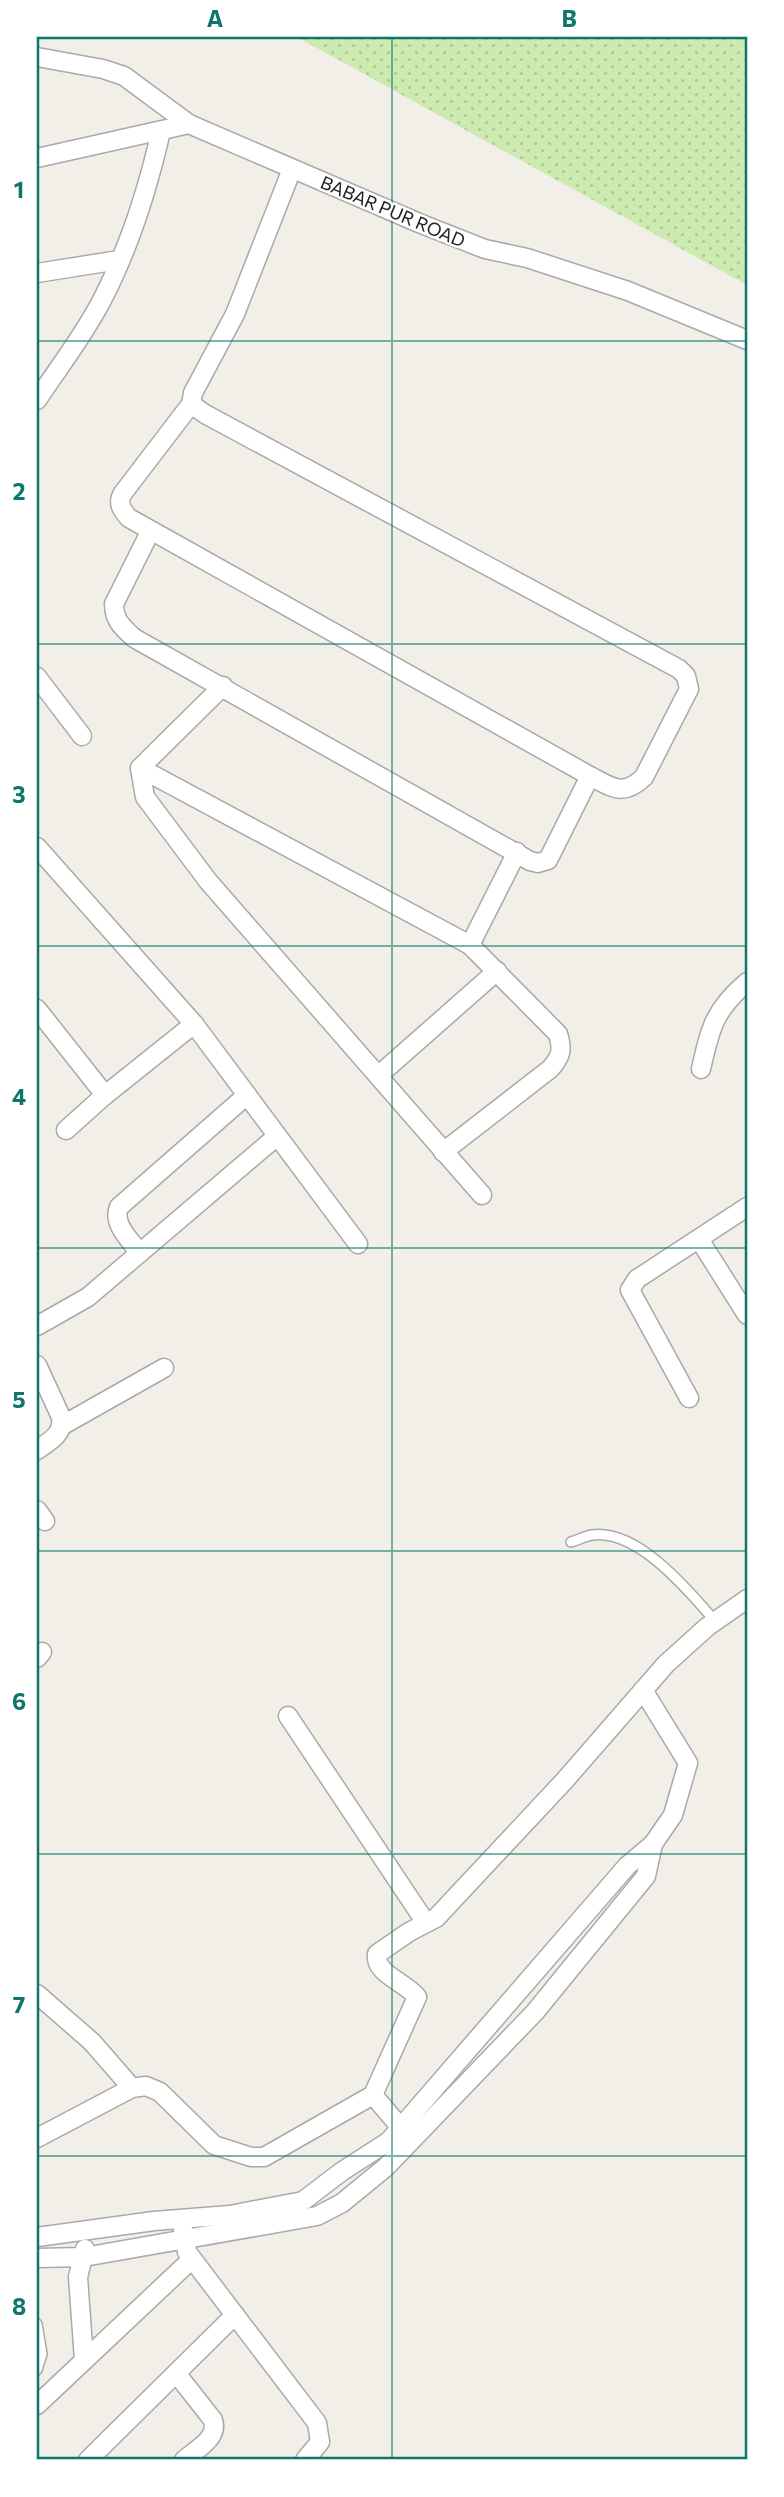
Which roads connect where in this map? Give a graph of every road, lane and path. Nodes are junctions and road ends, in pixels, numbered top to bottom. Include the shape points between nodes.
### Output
1 (37, 58) edge
2 (189, 124) junction
3 (161, 131) junction
4 (37, 158) edge
5 (292, 169) junction
6 (119, 260) junction
7 (37, 273) edge
8 (747, 340) edge
9 (37, 400) edge
10 (191, 404) junction
11 (150, 532) junction
12 (37, 677) edge
13 (223, 686) junction
14 (82, 736) dead end
15 (140, 768) junction
16 (590, 776) junction
17 (37, 847) edge
18 (517, 852) junction
19 (470, 945) junction
20 (498, 971) junction
21 (747, 982) edge
22 (37, 1009) edge
23 (194, 1024) junction
24 (701, 1069) dead end
25 (379, 1075) junction
26 (247, 1095) junction
27 (104, 1096) junction
28 (66, 1130) dead end
29 (276, 1137) junction
30 (443, 1152) junction
31 (482, 1195) dead end
32 (747, 1207) edge
33 (699, 1239) junction
34 (358, 1244) dead end
35 (139, 1252) junction
36 (747, 1315) edge
37 (37, 1326) edge
38 (37, 1365) edge
39 (164, 1368) dead end
40 (689, 1398) dead end
41 (63, 1425) junction
42 (37, 1450) edge
43 (571, 1542) dead end
44 (747, 1600) edge
45 (715, 1621) junction
46 (643, 1690) junction
47 (288, 1716) dead end
48 (653, 1844) junction
49 (426, 1923) junction
50 (37, 1994) edge
51 (132, 2088) junction
52 (373, 2095) junction
53 (401, 2129) junction
54 (37, 2138) edge
55 (181, 2219) junction
56 (90, 2230) junction
57 (37, 2237) edge
58 (184, 2238) junction
59 (37, 2258) edge
60 (83, 2258) junction
61 (192, 2259) junction
62 (235, 2315) junction
63 (37, 2324) edge
64 (84, 2360) junction
65 (37, 2370) edge
66 (176, 2373) junction
67 (37, 2405) edge
68 (88, 2460) edge
69 (184, 2460) edge
70 (306, 2460) edge

1 - 2 street, BABAR PUR ROAD via 124,76
2 - 3 street
2 - 5 street, BABAR PUR ROAD
3 - 4 street
3 - 6 street via 151,177
5 - 8 street, BABAR PUR ROAD via 485,249 628,290
5 - 10 street via 235,314
6 - 7 street
6 - 9 street via 90,322
10 - 11 street via 119,500 129,518
10 - 16 street via 679,669 689,689 644,777 624,790
11 - 13 street via 114,604 114,615 134,638
11 - 16 street
12 - 14 street
13 - 15 street
13 - 18 street
15 - 19 street
15 - 25 street via 145,797 208,881
16 - 18 street via 548,860 538,863
17 - 23 street
18 - 19 street
19 - 20 street
20 - 25 street
20 - 30 street via 558,1034 559,1059
21 - 24 street via 721,1008 709,1033
22 - 27 street
23 - 26 street
23 - 27 street
25 - 30 street
26 - 29 street
26 - 35 street via 119,1207 117,1222
27 - 28 street
29 - 34 street
29 - 35 street
30 - 31 street
32 - 33 street
33 - 36 street
33 - 40 street via 637,1279 630,1290
35 - 37 street via 83,1301
38 - 41 street
39 - 41 street
41 - 42 street
43 - 45 lane via 590,1535 622,1539 655,1559
44 - 45 street
45 - 46 street
46 - 48 street via 688,1763 673,1815
46 - 49 street via 475,1879
47 - 49 street
48 - 53 street via 627,1866
48 - 58 street via 646,1876 552,1991 386,2167 342,2203 317,2216
49 - 52 street via 382,1949 376,1958 382,1970 417,1997
50 - 51 street via 92,2042
51 - 52 street via 154,2087 214,2145 251,2157 275,2153
51 - 54 street
52 - 53 street
53 - 55 street via 303,2201
55 - 56 street
55 - 58 street
56 - 57 street
56 - 60 street
58 - 60 street
58 - 61 street
59 - 60 street
60 - 64 street via 78,2277
61 - 62 street
61 - 64 street
62 - 66 street
62 - 70 street via 317,2423 320,2442
63 - 65 lane via 42,2354
64 - 67 street
66 - 68 street
66 - 69 street via 215,2427 213,2435

